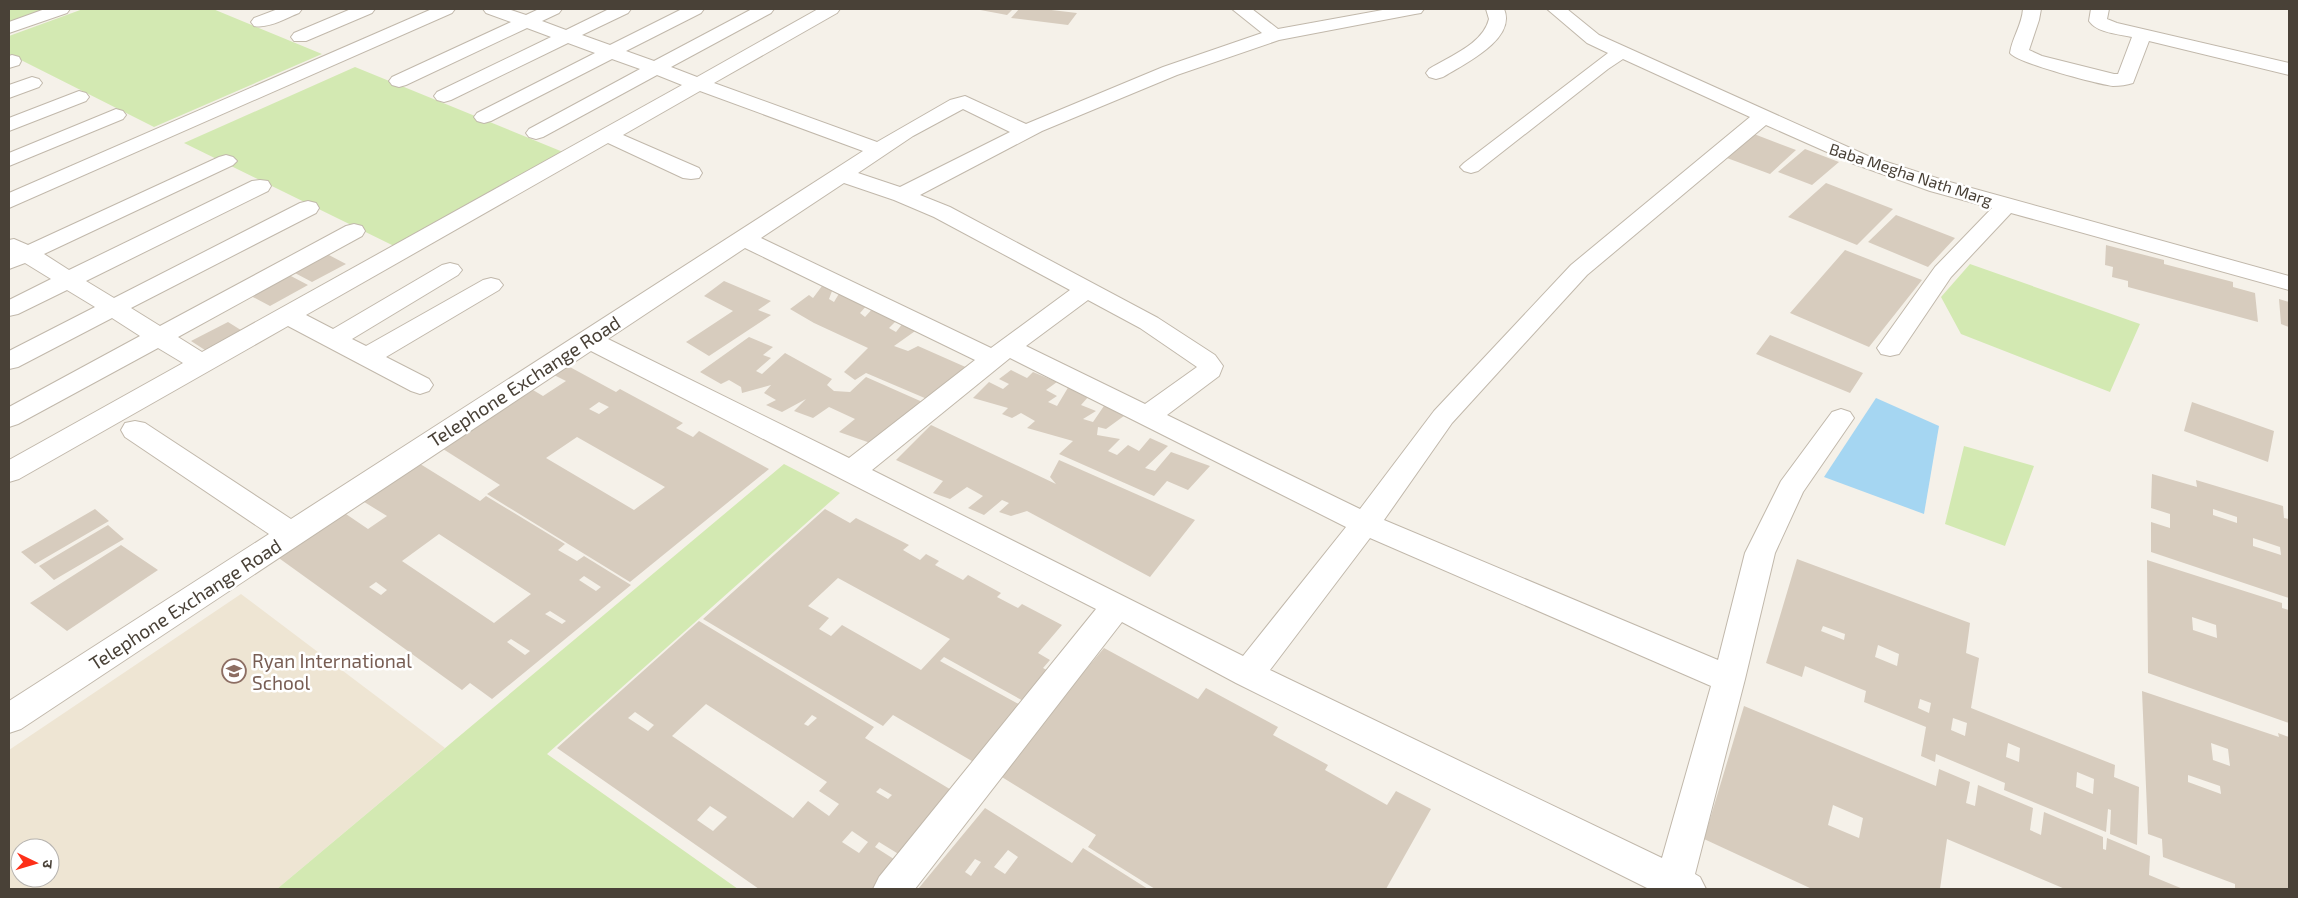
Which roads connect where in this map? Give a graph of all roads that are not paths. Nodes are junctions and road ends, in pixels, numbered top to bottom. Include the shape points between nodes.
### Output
1 (61, 9) edge
2 (293, 9) edge
3 (366, 9) edge
4 (446, 9) edge
5 (492, 9) edge
6 (553, 9) edge
7 (622, 9) edge
8 (695, 9) edge
9 (764, 9) edge
10 (831, 9) edge
11 (1241, 9) edge
12 (1415, 9) edge
13 (1495, 9) edge
14 (1556, 9) edge
15 (2032, 9) edge
16 (2100, 9) edge
17 (526, 21) junction
18 (260, 22) dead end
19 (9, 28) edge
20 (2142, 34) junction
21 (1275, 35) junction
22 (567, 36) junction
23 (300, 37) dead end
24 (611, 52) junction
25 (1622, 52) junction
26 (656, 68) junction
27 (2289, 69) edge
28 (1436, 73) dead end
29 (399, 81) dead end
30 (32, 83) dead end
31 (698, 83) junction
32 (9, 92) edge
33 (444, 96) dead end
34 (79, 97) dead end
35 (116, 115) dead end
36 (1764, 116) junction
37 (484, 117) dead end
38 (9, 126) edge
39 (1025, 131) junction
40 (536, 132) dead end
41 (606, 135) junction
42 (878, 149) junction
43 (9, 160) edge
44 (226, 161) dead end
45 (1471, 167) dead end
46 (691, 173) dead end
47 (840, 174) junction
48 (260, 186) dead end
49 (902, 195) junction
50 (9, 201) edge
51 (2007, 205) junction
52 (308, 208) dead end
53 (354, 231) dead end
54 (743, 238) junction
55 (15, 253) edge
56 (450, 270) dead end
57 (68, 280) junction
58 (2289, 283) edge
59 (491, 285) dead end
60 (1086, 290) junction
61 (113, 308) junction
62 (9, 309) edge
63 (286, 315) junction
64 (159, 336) junction
65 (588, 339) junction
66 (333, 340) junction
67 (1890, 348) dead end
68 (1000, 353) junction
69 (366, 357) junction
70 (9, 361) edge
71 (201, 363) junction
72 (420, 385) dead end
73 (1147, 416) junction
74 (9, 418) edge
75 (1841, 418) dead end
76 (135, 430) dead end
77 (9, 472) edge
78 (851, 472) junction
79 (1365, 524) junction
80 (291, 534) junction
81 (1117, 605) junction
82 (1248, 674) junction
83 (1729, 679) junction
84 (9, 719) edge
85 (1681, 886) edge
86 (892, 889) edge

1 - 19 street
2 - 18 street
3 - 23 street
4 - 50 street
5 - 17 street
6 - 17 street
7 - 22 street
8 - 24 street
9 - 26 street
10 - 31 street
11 - 21 street
12 - 21 street
13 - 28 street via 1499,19 1495,31 1485,42
14 - 25 street, Baba Megha Nath Marg via 1592,39
15 - 20 street via 2019,53 2034,60 2114,80 2126,79
16 - 20 street via 2099,23
17 - 22 street
17 - 29 street
20 - 27 street
21 - 39 street via 1170,71
22 - 24 street
22 - 33 street
24 - 26 street
24 - 37 street
25 - 36 street, Baba Megha Nath Marg
25 - 45 street
26 - 31 street
26 - 40 street
30 - 32 street
31 - 41 street
31 - 42 street
34 - 38 street
35 - 43 street
36 - 51 street, Baba Megha Nath Marg via 1861,160
36 - 79 street via 1579,270 1443,417
39 - 42 street, Telephone Exchange Road via 965,102
39 - 49 street
41 - 46 street
41 - 63 street
42 - 47 street, Telephone Exchange Road
44 - 55 street
47 - 49 street
47 - 54 street, Telephone Exchange Road
48 - 57 street
49 - 60 street via 942,212
51 - 58 street, Baba Megha Nath Marg
51 - 67 street via 1943,272
52 - 61 street
53 - 64 street
54 - 65 street, Telephone Exchange Road
54 - 68 street
55 - 57 street
56 - 66 street
57 - 61 street
57 - 62 street
59 - 69 street
60 - 68 street
60 - 73 street via 1149,323 1210,366 1210,370
61 - 64 street
61 - 70 street
63 - 66 street
63 - 71 street
64 - 71 street
64 - 74 street
65 - 78 street
65 - 80 street, Telephone Exchange Road
66 - 69 street
68 - 73 street
68 - 78 street
69 - 72 street
71 - 77 street
73 - 79 street
75 - 83 street via 1791,488 1760,553
76 - 80 street
78 - 81 street
79 - 82 street
79 - 83 street
80 - 84 street, Telephone Exchange Road
81 - 82 street
81 - 86 street
82 - 85 street
83 - 85 street

